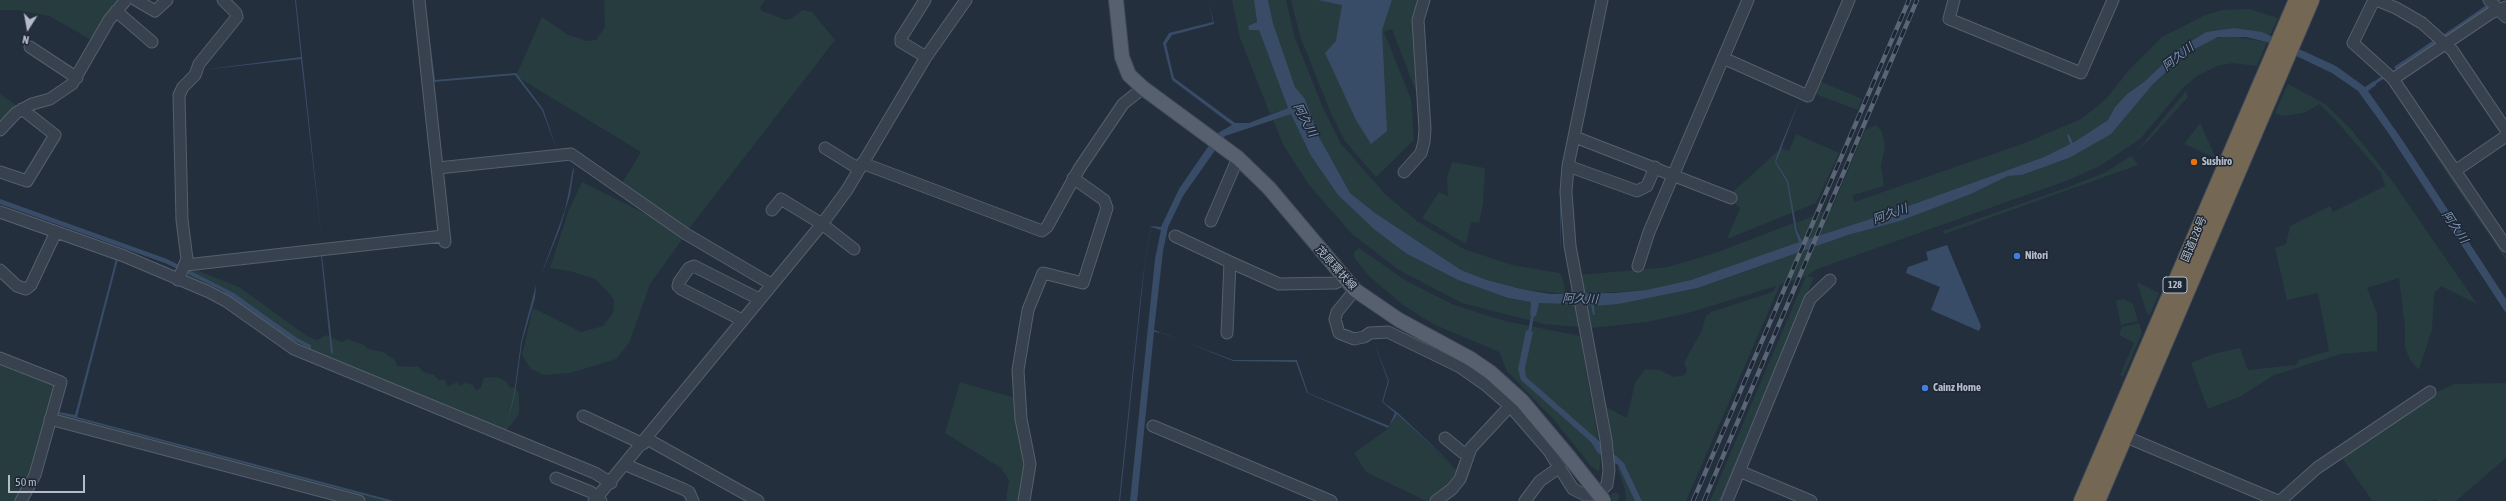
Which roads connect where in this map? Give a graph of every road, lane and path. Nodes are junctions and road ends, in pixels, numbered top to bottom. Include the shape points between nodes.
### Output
1 (126, 0) edge
2 (136, 0) edge
3 (167, 0) edge
4 (223, 0) edge
5 (419, 0) edge
6 (925, 0) edge
7 (966, 0) edge
8 (1116, 0) edge
9 (1424, 0) edge
10 (1602, 0) edge
11 (1748, 0) edge
12 (1849, 0) edge
13 (1954, 0) edge
14 (2112, 0) edge
15 (2297, 0) edge
16 (2311, 0) edge
17 (2375, 0) edge
18 (2489, 0) edge
19 (2504, 11) edge
20 (116, 12) junction
21 (2294, 24) junction
22 (152, 42) dead end
23 (2445, 44) junction
24 (30, 47) dead end
25 (926, 58) junction
26 (1723, 58) junction
27 (2274, 72) junction
28 (77, 78) junction
29 (2393, 79) junction
30 (1143, 88) junction
31 (22, 109) junction
32 (0, 130) edge
33 (2506, 130) edge
34 (2506, 136) edge
35 (1575, 137) junction
36 (826, 148) dead end
37 (1238, 158) junction
38 (861, 166) junction
39 (1568, 166) junction
40 (1655, 167) junction
41 (438, 168) junction
42 (2455, 170) junction
43 (0, 172) edge
44 (1404, 172) dead end
45 (1674, 174) junction
46 (1074, 178) junction
47 (1731, 198) dead end
48 (772, 210) dead end
49 (0, 212) edge
50 (1211, 221) dead end
51 (822, 224) junction
52 (56, 232) junction
53 (1175, 236) dead end
54 (2506, 246) edge
55 (854, 249) dead end
56 (1230, 262) junction
57 (185, 266) junction
58 (1638, 266) dead end
59 (0, 270) edge
60 (179, 279) junction
61 (1344, 279) junction
62 (1830, 280) dead end
63 (771, 284) junction
64 (1355, 290) junction
65 (759, 299) junction
66 (742, 320) junction
67 (1227, 333) dead end
68 (0, 358) edge
69 (2430, 392) dead end
70 (1510, 406) junction
71 (583, 416) dead end
72 (50, 418) junction
73 (1153, 426) dead end
74 (2124, 436) junction
75 (1445, 438) dead end
76 (645, 442) junction
77 (1468, 453) junction
78 (1564, 462) junction
79 (625, 466) junction
80 (1739, 471) junction
81 (556, 478) dead end
82 (612, 482) junction
83 (597, 500) edge
84 (21, 501) edge
85 (359, 501) edge
86 (693, 501) edge
87 (758, 501) edge
88 (1024, 501) edge
89 (1331, 501) edge
90 (1436, 501) edge
91 (1525, 501) edge
92 (1604, 501) edge
93 (1727, 501) edge
94 (1811, 501) edge
95 (2082, 501) edge
96 (2097, 501) edge
97 (2279, 501) edge

1 - 20 street
2 - 3 street via 155,11
4 - 57 street via 236,12 237,17 199,64 195,75 179,95
5 - 41 street
6 - 25 street via 900,38 901,42
7 - 25 street
8 - 30 main road, 茂原環状線 via 1122,57 1129,74
9 - 44 street via 1418,20 1424,142 1421,153
10 - 35 street
11 - 26 street
12 - 26 street via 1808,96
13 - 14 street via 1949,19 2081,73
15 - 21 highway, 国道128号 / 128
16 - 21 highway, 国道128号 / 128
17 - 23 street via 2396,8 2422,23
17 - 29 street via 2353,43
18 - 19 street
19 - 23 street
20 - 22 street
20 - 28 street
21 - 27 highway, 国道128号 / 128
23 - 29 street
23 - 33 street via 2452,50
24 - 28 street
25 - 38 street
26 - 45 street
27 - 74 highway, 国道128号 / 128
27 - 95 highway, 国道128号 / 128
28 - 31 street via 61,93
29 - 42 street
30 - 37 main road, 茂原環状線
30 - 46 street via 1123,104
31 - 32 street
31 - 43 street via 54,136 27,181
34 - 42 street
35 - 39 street
35 - 40 street
36 - 38 street
37 - 50 street
37 - 61 main road, 茂原環状線 via 1269,188
38 - 46 street via 1042,231 1047,227
38 - 51 street
39 - 40 street via 1637,191 1647,186
39 - 78 street via 1566,192 1575,273 1606,440 1609,478 1603,490 1592,495 1573,489
40 - 45 street
41 - 57 street via 444,240
41 - 63 street via 571,154 686,234
42 - 54 street
45 - 47 street
45 - 58 street via 1644,244
46 - 88 street via 1104,200 1107,208 1083,283 1043,272 1028,310 1018,370 1021,419 1030,464
48 - 51 street via 781,199
49 - 52 street
51 - 55 street
51 - 63 street
52 - 59 street via 31,285 26,289 17,286
52 - 60 street
53 - 56 street
56 - 61 street via 1279,284 1335,283
56 - 67 street
57 - 60 street
60 - 82 street via 226,301 294,350
61 - 64 main road, 茂原環状線
62 - 80 street via 1810,299
63 - 65 street
64 - 70 street via 1337,312 1335,319 1339,333 1354,339 1378,331 1396,335 1474,375
64 - 78 main road, 茂原環状線 via 1399,320 1490,372 1522,401
65 - 66 street
65 - 66 street via 694,266 688,268 679,282 680,289
66 - 76 street
68 - 72 street via 61,382
69 - 97 street via 2317,468
70 - 77 street
70 - 78 street via 1549,451
71 - 76 street
72 - 84 street via 34,475
72 - 85 street
73 - 89 street
74 - 96 highway, 国道128号 / 128
74 - 97 street
75 - 77 street via 1462,452
76 - 79 street
76 - 87 street
77 - 90 street via 1460,479
78 - 91 street via 1540,481
78 - 92 main road, 茂原環状線, bridge
79 - 82 street
79 - 86 street via 683,488 689,492
80 - 93 street
80 - 94 street
81 - 83 street via 591,492
82 - 83 street

